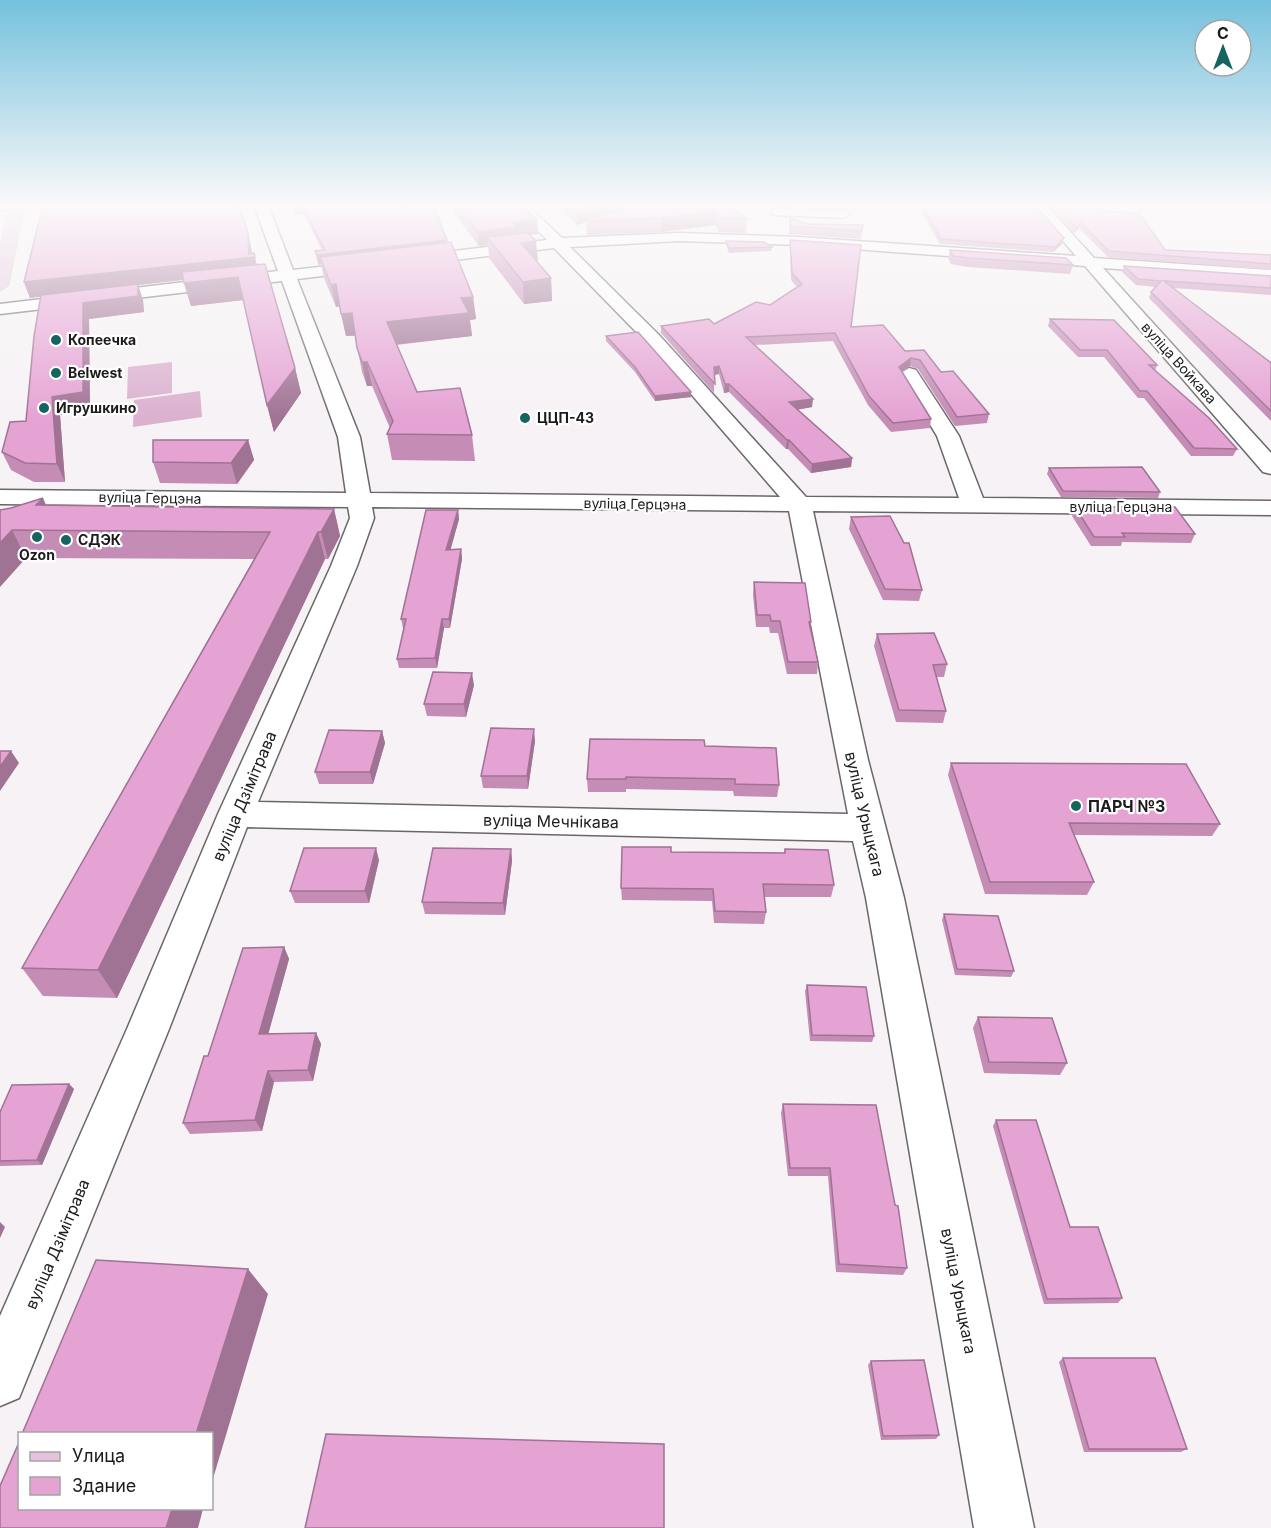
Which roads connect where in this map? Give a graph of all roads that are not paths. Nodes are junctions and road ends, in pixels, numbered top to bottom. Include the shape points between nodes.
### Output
1 (287, 276) edge
2 (290, 276) edge
3 (592, 276) edge
4 (1104, 276) edge
5 (0, 309) edge
6 (909, 374) edge
7 (1271, 467) edge
8 (0, 497) edge
9 (359, 500) junction
10 (800, 506) junction
11 (974, 506) junction
12 (1271, 508) edge
13 (235, 814) junction
14 (868, 828) junction
15 (0, 1379) edge
16 (1004, 1528) edge

1 - 5 street
2 - 9 street, вуліца Дзімітрава via 350,437
3 - 10 street, вуліца Урыцкага via 653,339
4 - 7 street, вуліца Войкава
6 - 11 street via 948,436
8 - 9 street, вуліца Герцэна
9 - 10 street, вуліца Герцэна
9 - 13 street, вуліца Дзімітрава via 362,518 345,566
10 - 11 street, вуліца Герцэна
10 - 14 street, вуліца Урыцкага
11 - 12 street, вуліца Герцэна
13 - 14 street, вуліца Мечнікава
13 - 15 street, вуліца Дзімітрава
14 - 16 street, вуліца Урыцкага via 885,898

